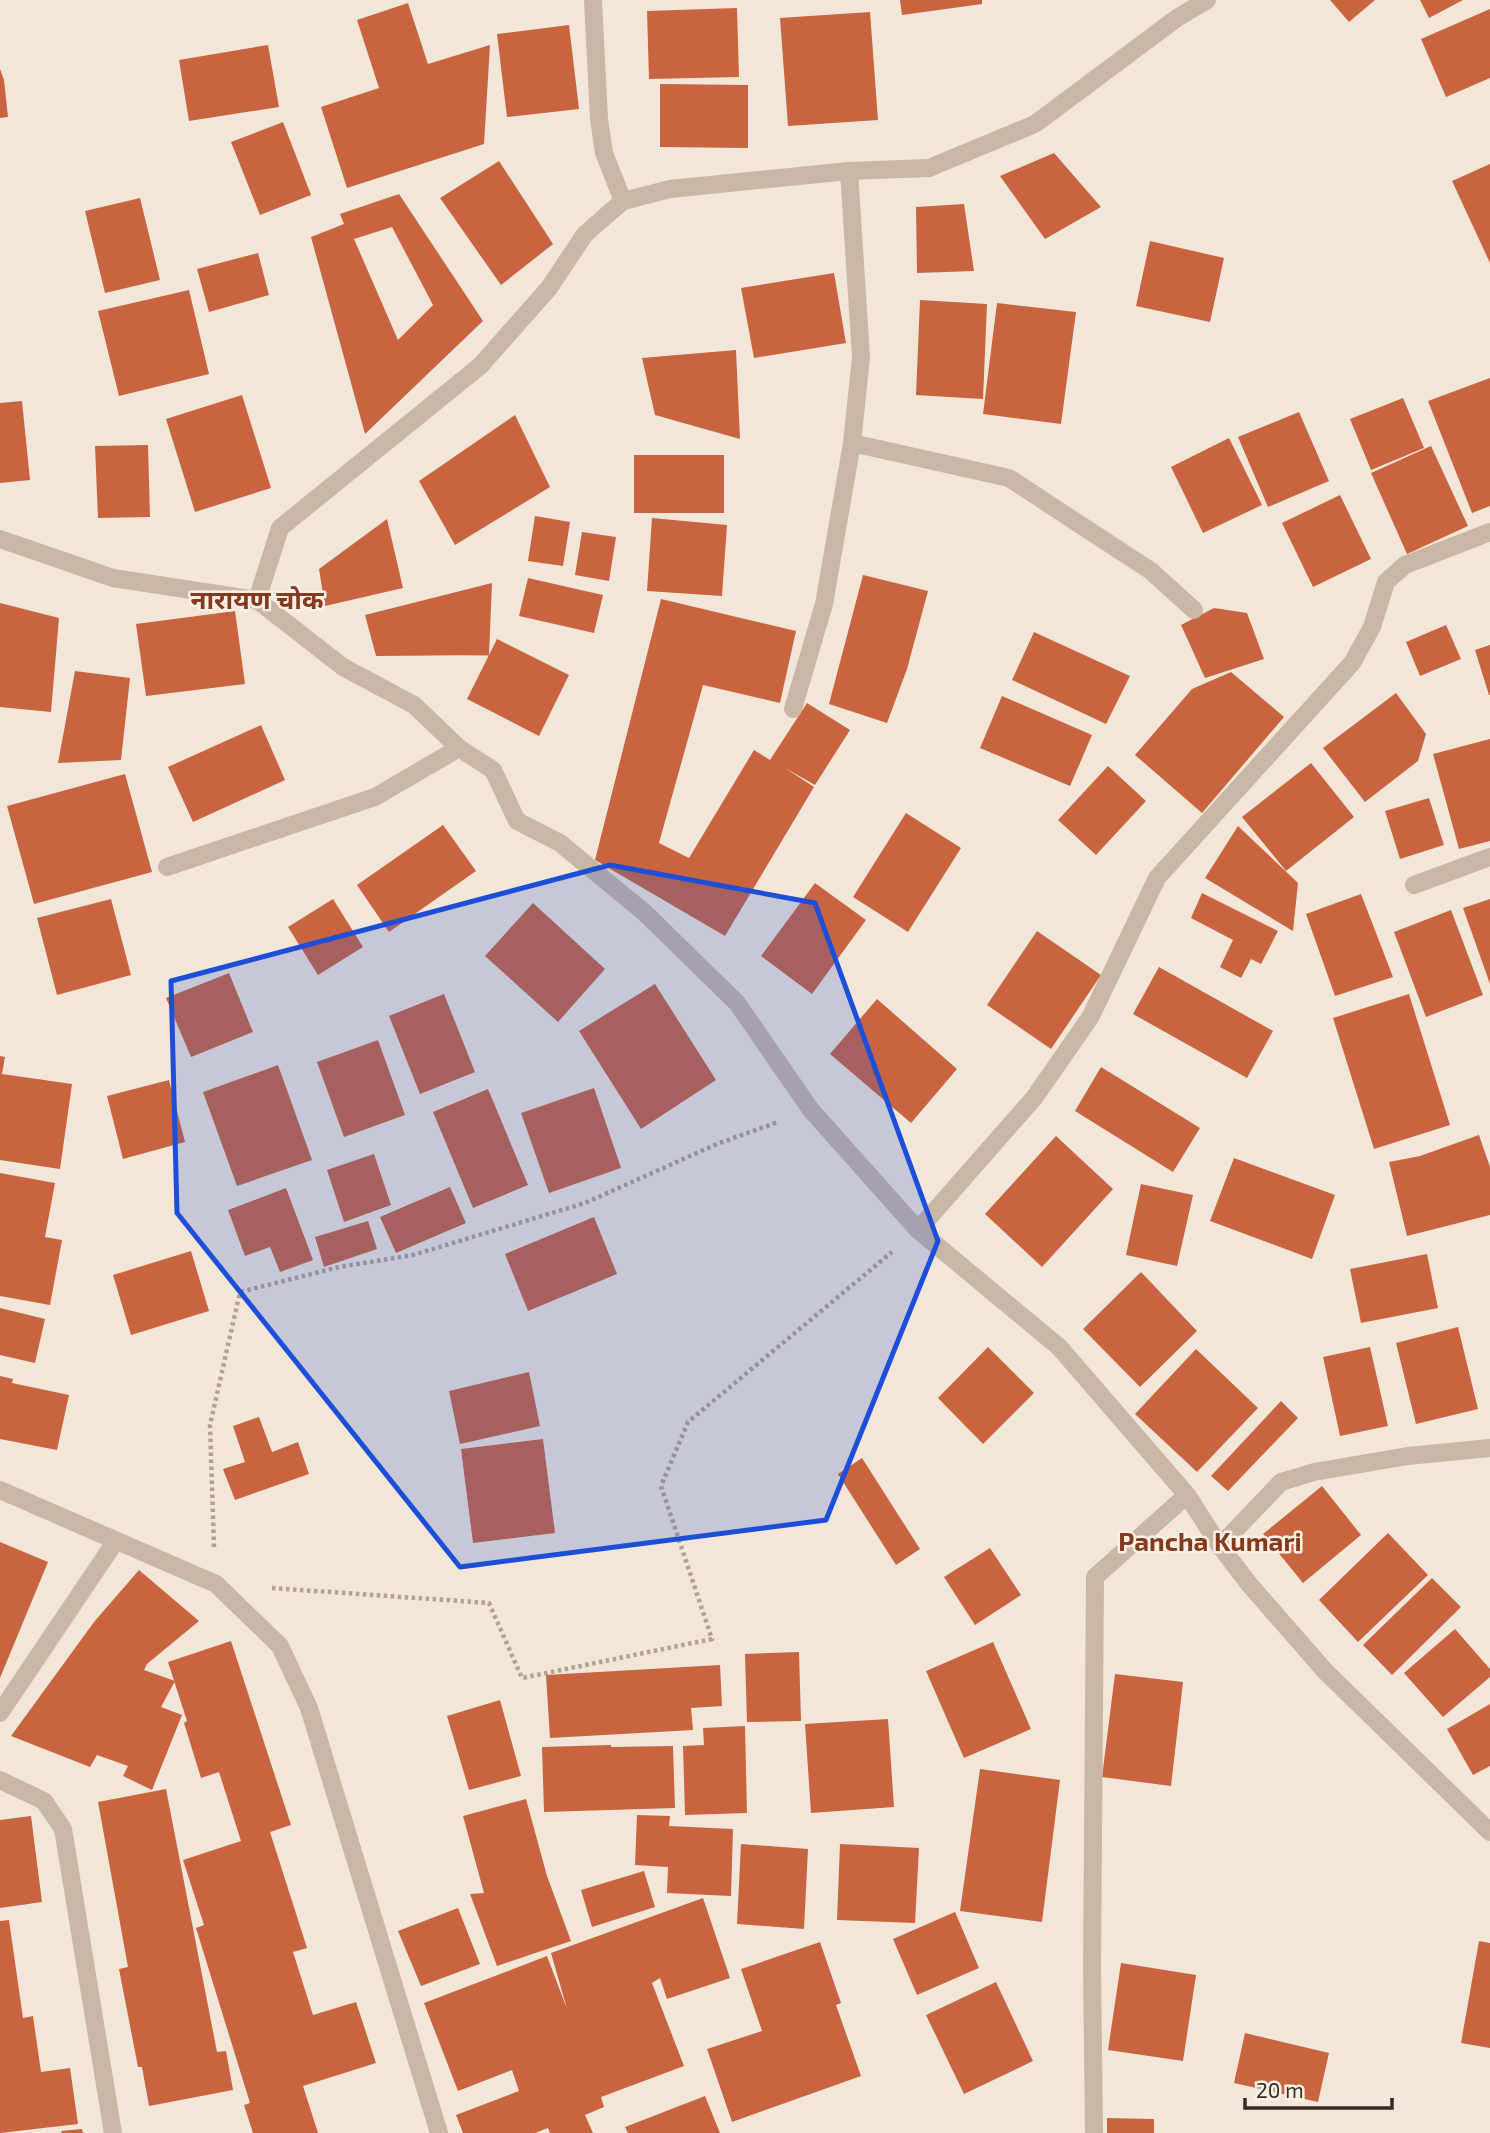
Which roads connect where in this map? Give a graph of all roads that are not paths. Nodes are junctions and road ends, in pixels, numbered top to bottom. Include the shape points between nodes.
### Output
1 (593, 0) edge
2 (1207, 0) edge
3 (849, 172) junction
4 (623, 201) junction
5 (852, 443) junction
6 (1490, 532) edge
7 (0, 539) edge
8 (257, 600) junction
9 (1194, 610) dead end
10 (793, 709) dead end
11 (459, 748) junction
12 (1490, 857) edge
13 (167, 867) dead end
14 (1414, 884) dead end
15 (918, 1230) junction
16 (1490, 1448) edge
17 (0, 1490) edge
18 (1187, 1494) junction
19 (115, 1542) junction
20 (1220, 1546) junction
21 (0, 1713) edge
22 (0, 1780) edge
23 (1490, 1832) edge
24 (113, 2133) edge
25 (439, 2133) edge
26 (1094, 2133) edge

1 - 4 street via 602,142
2 - 3 street via 1035,124 929,168
3 - 4 street via 670,189
3 - 5 street via 861,357
4 - 8 street via 586,234 549,288 480,366 281,528
5 - 9 street via 1009,478 1151,571
5 - 10 street via 824,604
6 - 15 street via 1405,565 1386,582 1372,627 1352,663 1157,878 1091,1016 1034,1098
7 - 8 street via 113,578
8 - 11 street via 343,667 414,705
11 - 13 street via 375,796
11 - 15 street via 493,771 517,821 560,843 592,869 645,913 737,1003 811,1110
12 - 14 street
15 - 18 street via 1059,1347
16 - 20 street via 1408,1456 1281,1482
17 - 19 street
18 - 20 street
18 - 26 street via 1095,1577
19 - 21 street
19 - 25 street via 216,1584 280,1646 309,1708
20 - 23 street via 1325,1671
22 - 24 street via 44,1801 63,1829

